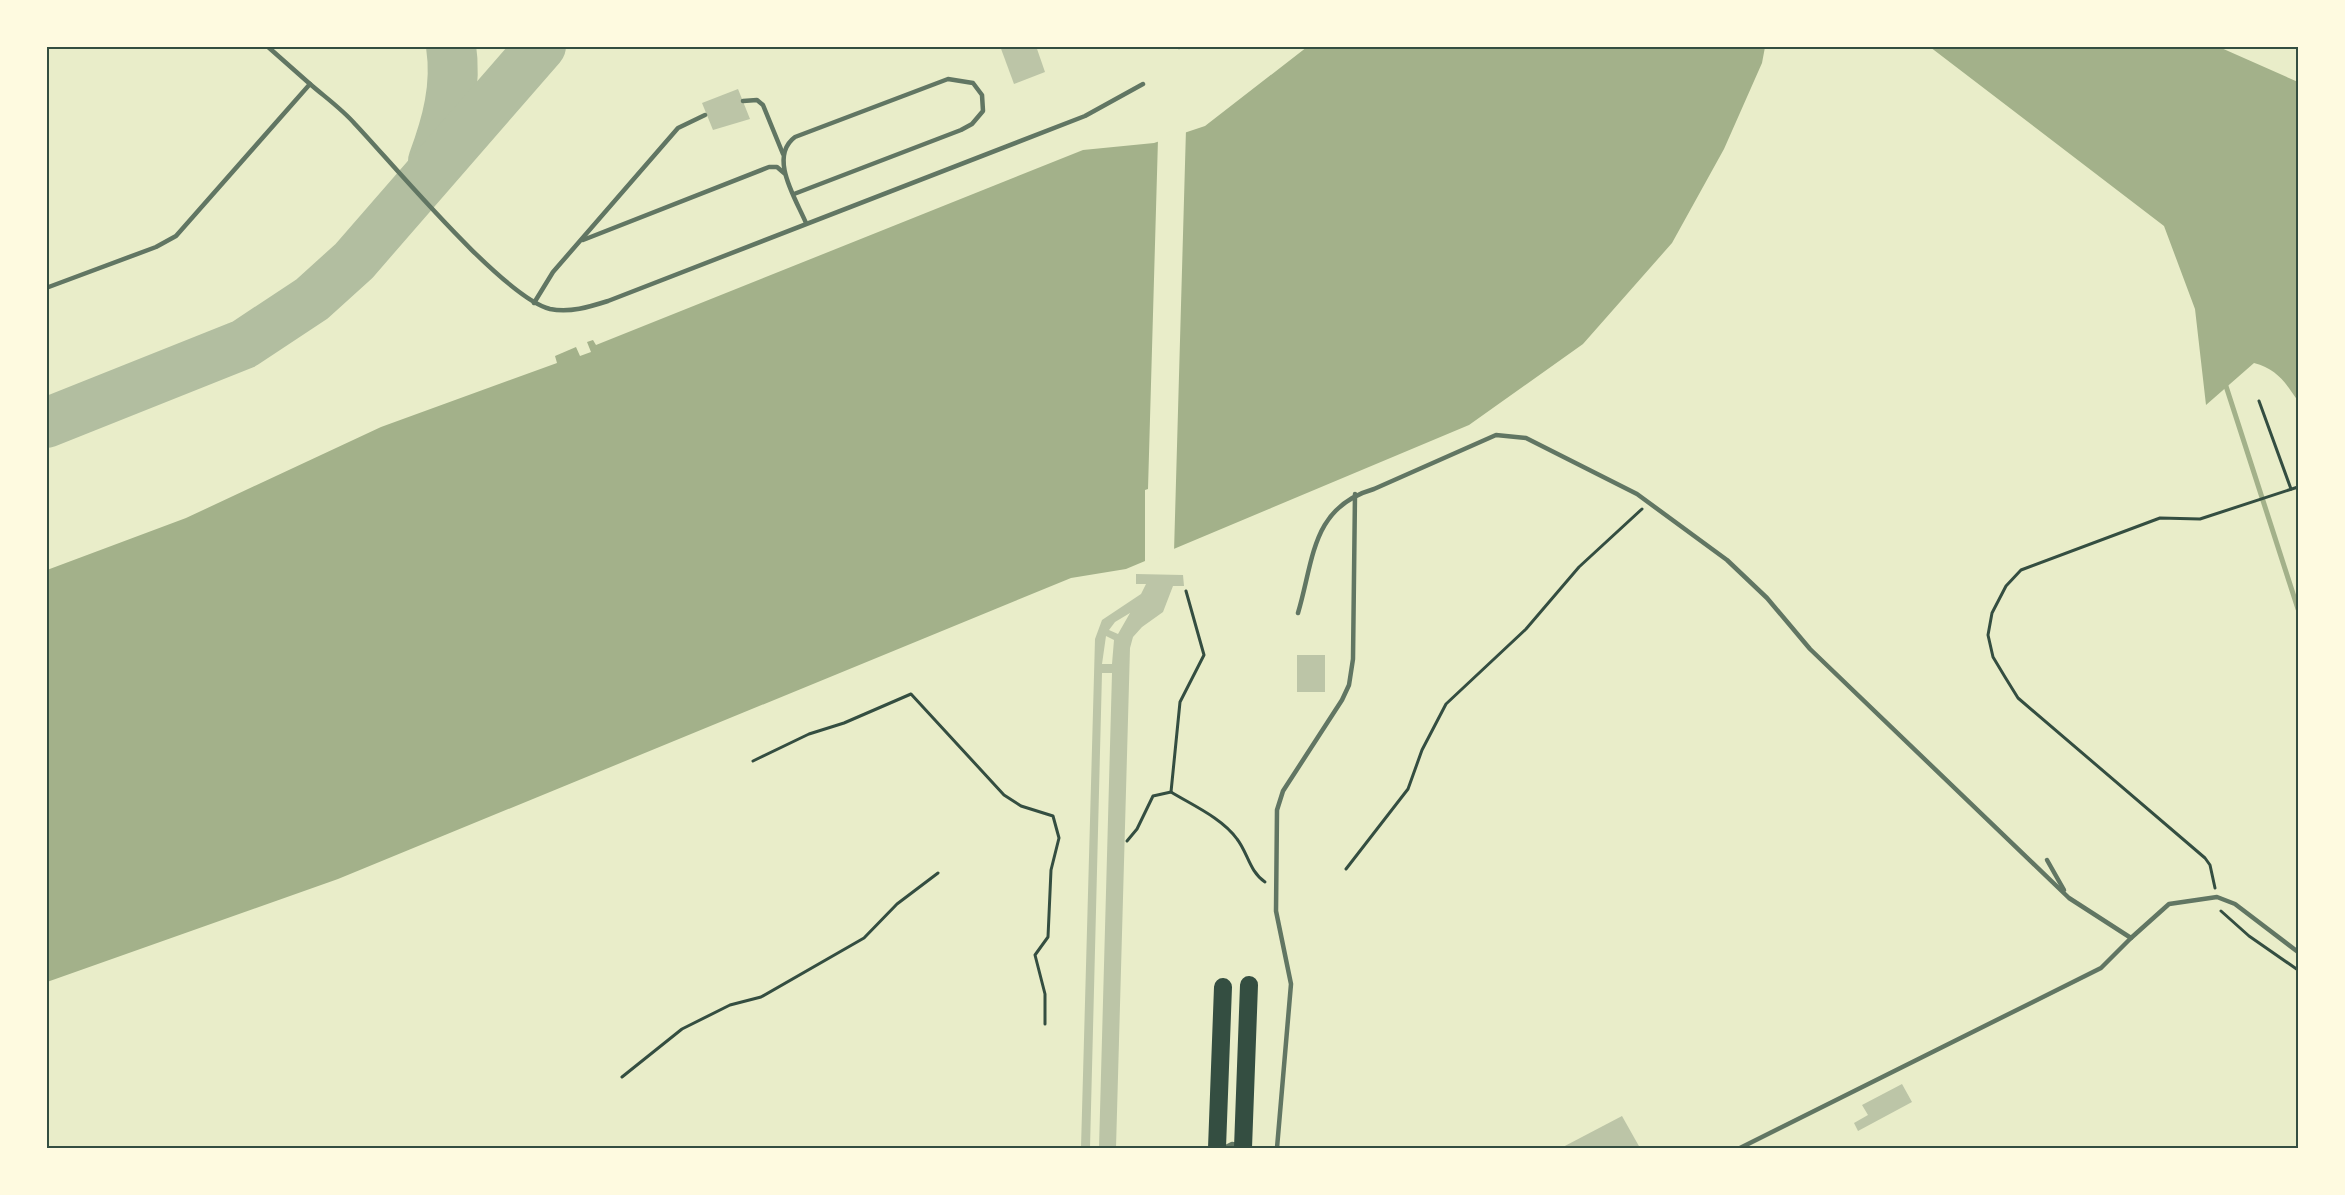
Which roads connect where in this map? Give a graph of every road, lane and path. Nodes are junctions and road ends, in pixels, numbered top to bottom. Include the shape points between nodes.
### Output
1 (267, 46) edge
2 (310, 84) junction
3 (1143, 84) dead end
4 (743, 101) dead end
5 (705, 115) dead end
6 (783, 154) junction
7 (788, 178) junction
8 (794, 194) junction
9 (806, 223) junction
10 (576, 245) junction
11 (46, 288) edge
12 (534, 303) junction
13 (2259, 401) dead end
14 (2298, 487) edge
15 (2291, 489) junction
16 (1355, 494) junction
17 (1648, 504) junction
18 (1186, 591) dead end
19 (1298, 613) dead end
20 (753, 761) dead end
21 (1171, 792) junction
22 (1127, 841) dead end
23 (2047, 860) dead end
24 (1346, 869) dead end
25 (938, 873) dead end
26 (1276, 884) junction
27 (2217, 897) junction
28 (2068, 898) junction
29 (2131, 938) junction
30 (2298, 952) edge
31 (2298, 970) edge
32 (1250, 985) dead end
33 (1223, 987) dead end
34 (1045, 1024) dead end
35 (622, 1077) dead end
36 (1217, 1149) edge
37 (1224, 1149) edge
38 (1242, 1149) edge
39 (1277, 1149) edge
40 (1740, 1149) edge

1 - 2 lane
2 - 11 lane via 176,236
2 - 12 lane via 353,121 487,263
3 - 9 lane via 1085,116
4 - 6 lane via 757,100 763,105
5 - 10 lane via 678,128
6 - 7 lane
6 - 8 lane via 789,141 804,133 948,79 973,83 985,104 979,117 962,130
7 - 8 lane
7 - 10 lane via 780,169 769,167 590,236
8 - 9 lane
9 - 12 lane via 584,309 564,310
10 - 12 lane
13 - 15 path
14 - 15 path
15 - 27 path via 2200,519 2160,518 2021,570 2006,586 1992,613 1988,635 1993,657 2018,698 2205,858
16 - 17 lane via 1496,435 1526,438 1637,494
16 - 19 lane via 1338,506 1323,526 1314,545
16 - 26 lane via 1353,659 1349,685 1283,791 1277,810
17 - 24 path via 1579,567 1526,629 1446,704 1422,750 1408,789
17 - 28 lane via 1727,560 1767,598 1810,649
18 - 21 path via 1204,655 1180,702
20 - 34 path via 911,694 1004,795 1021,806 1053,816 1059,838 1051,870 1048,937 1035,954 1045,994
21 - 22 path via 1154,796
21 - 26 path via 1238,839 1258,878
23 - 28 lane
25 - 35 path via 897,904 864,938 761,997 730,1005 682,1029
26 - 39 lane via 1280,937 1291,984
27 - 29 lane via 2169,904
27 - 30 lane via 2235,904
27 - 31 path via 2221,911
28 - 29 lane
29 - 40 lane via 2101,968
32 - 38 highway
33 - 36 highway
37 - 38 lane via 1232,1144

